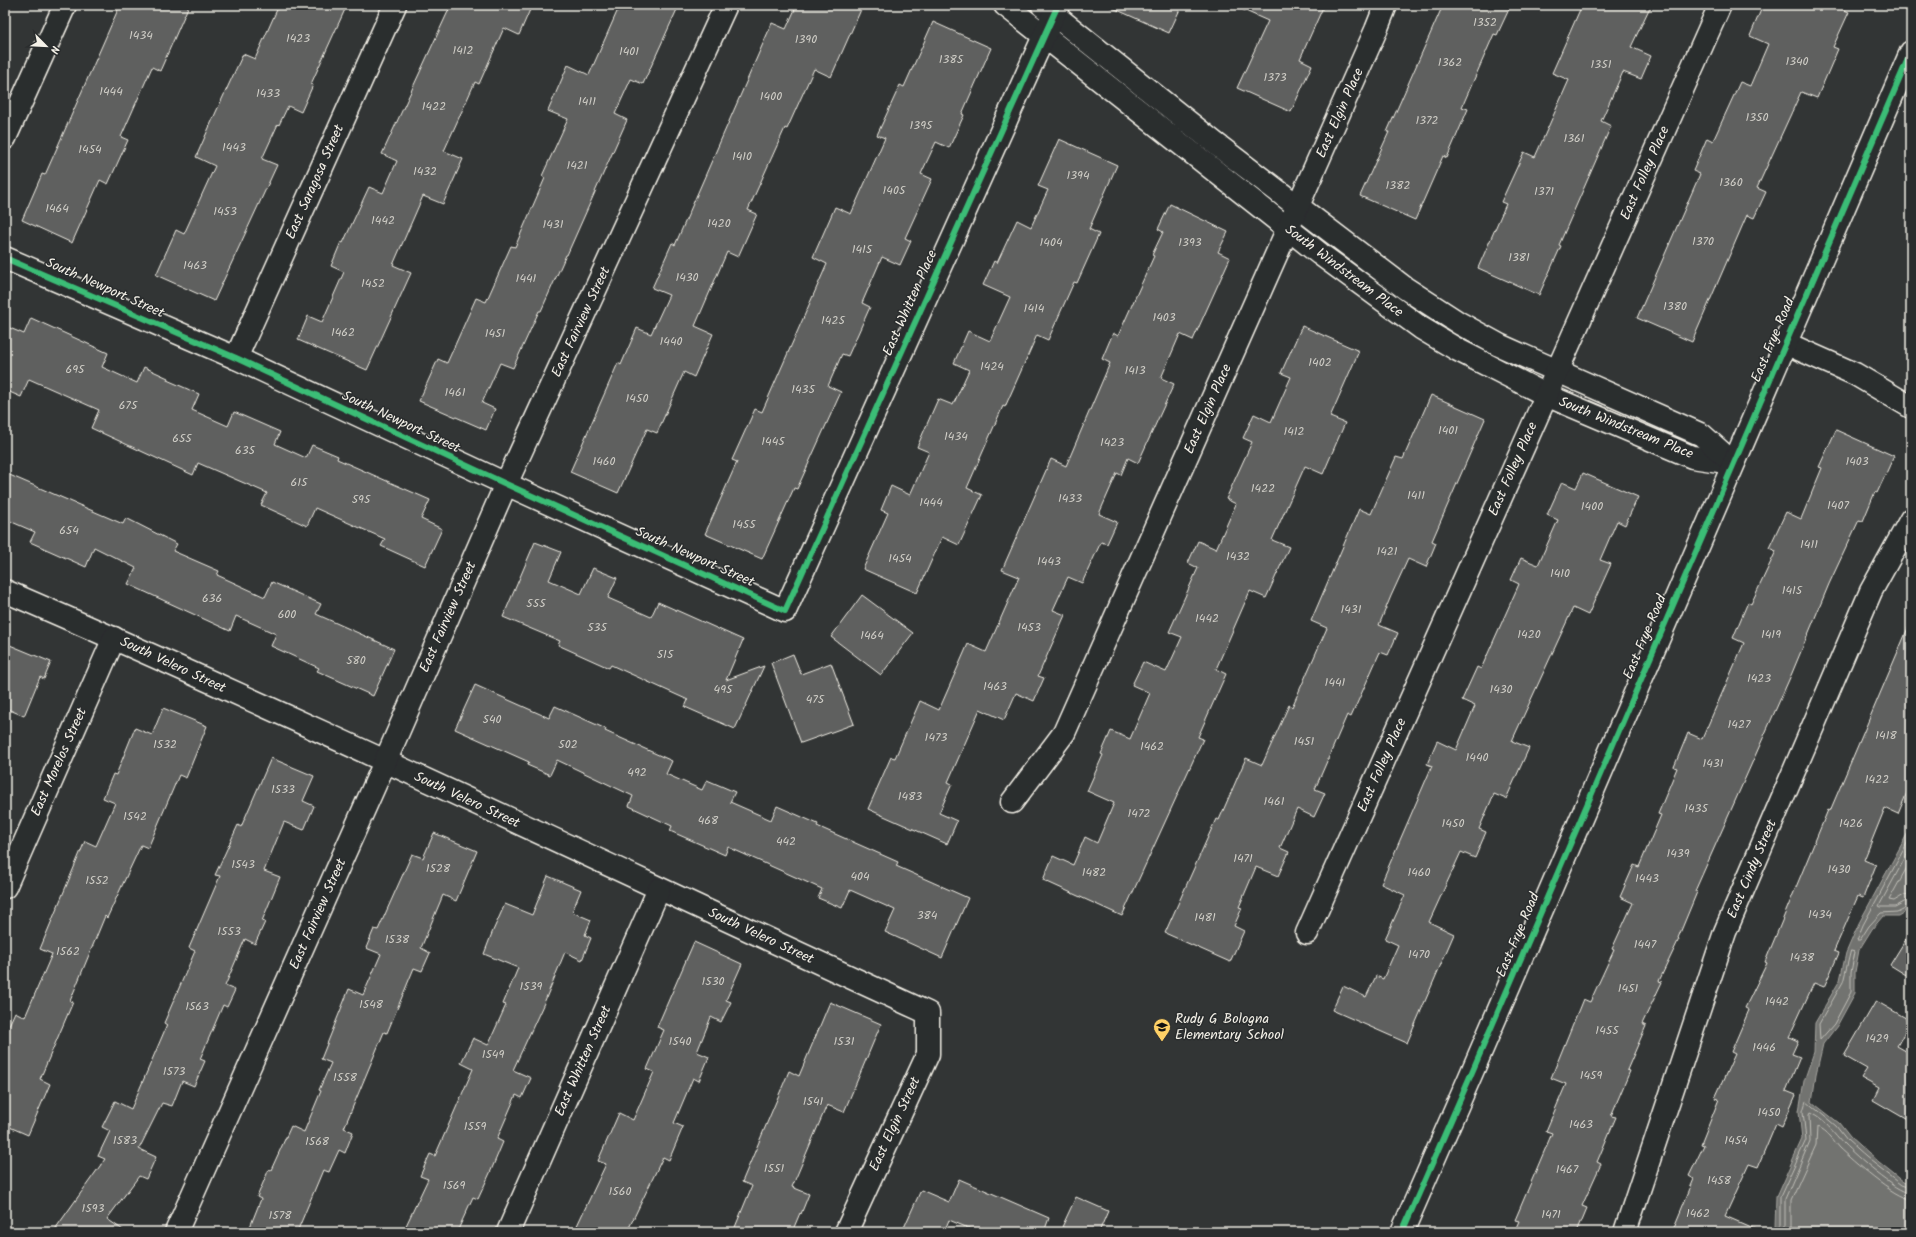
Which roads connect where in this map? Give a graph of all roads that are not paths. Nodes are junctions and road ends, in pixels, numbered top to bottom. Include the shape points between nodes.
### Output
1 (65, 5) edge
2 (395, 5) edge
3 (726, 5) edge
4 (1005, 5) edge
5 (1386, 5) edge
6 (1720, 5) edge
7 (1051, 8) edge
8 (1044, 36) junction
9 (1911, 52) edge
10 (5, 138) edge
11 (1298, 207) junction
12 (1288, 229) junction
13 (5, 258) edge
14 (1785, 343) junction
15 (236, 358) junction
16 (1557, 371) junction
17 (1546, 395) junction
18 (1911, 407) edge
19 (1733, 463) junction
20 (506, 484) junction
21 (1911, 519) edge
22 (5, 591) edge
23 (785, 611) joint
24 (114, 638) junction
25 (385, 762) junction
26 (1012, 802) dead end
27 (5, 887) edge
28 (659, 889) junction
29 (1307, 933) dead end
30 (928, 1013) joint
31 (176, 1232) edge
32 (508, 1232) edge
33 (846, 1232) edge
34 (1402, 1232) edge
35 (1624, 1232) edge

1 - 10 street
2 - 15 street, East Saragosa Street
3 - 20 street, East Fairview Street
4 - 8 street, South Windstream Place
5 - 11 street, East Elgin Place
6 - 16 street, East Folley Place
7 - 8 street, East Whitten Place
7 - 11 street, South Windstream Place
8 - 12 street, South Windstream Place
8 - 23 street, East Whitten Place
9 - 14 street, East Frye Road
11 - 12 street, East Elgin Place
11 - 16 street, South Windstream Place via 1405,288 1459,323 1499,345
12 - 17 street, South Windstream Place via 1421,328
12 - 26 street, East Elgin Place via 1064,733
13 - 15 street, South Newport Street
14 - 18 street via 1855,374
14 - 19 street, East Frye Road
15 - 20 street, South Newport Street
16 - 17 street, East Folley Place
16 - 19 street, South Windstream Place via 1702,435
17 - 19 street, South Windstream Place via 1692,457
17 - 29 street, East Folley Place
19 - 34 street, East Frye Road
20 - 23 street, South Newport Street
20 - 25 street, East Fairview Street
21 - 35 street, East Cindy Street via 1871,591 1725,932
22 - 24 street, South Velero Street
24 - 25 street, South Velero Street
24 - 27 street, East Morelos Street
25 - 28 street, South Velero Street
25 - 31 street, East Fairview Street
28 - 30 street, South Velero Street
28 - 32 street, East Whitten Street
30 - 33 street, East Elgin Street via 928,1054

